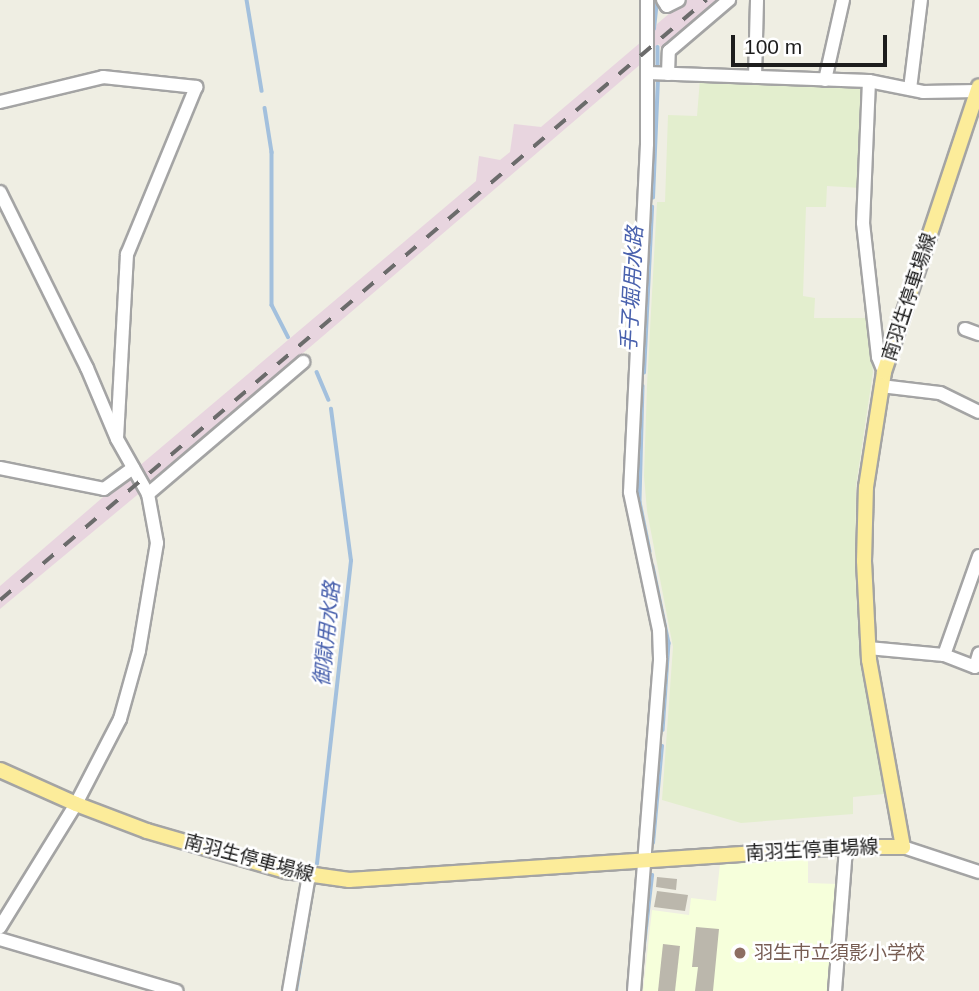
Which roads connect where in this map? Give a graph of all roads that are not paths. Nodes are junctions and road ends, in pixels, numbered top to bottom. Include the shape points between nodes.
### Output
1 (647, 0) edge
2 (663, 0) edge
3 (679, 0) edge
4 (729, 0) edge
5 (757, 0) edge
6 (843, 0) edge
7 (921, 0) edge
8 (649, 73) junction
9 (668, 74) junction
10 (755, 77) junction
11 (825, 80) junction
12 (869, 82) junction
13 (978, 88) edge
14 (909, 89) junction
15 (0, 102) edge
16 (0, 192) edge
17 (965, 329) dead end
18 (979, 334) edge
19 (303, 362) dead end
20 (883, 379) junction
21 (979, 412) edge
22 (117, 439) junction
23 (133, 467) junction
24 (0, 468) edge
25 (148, 494) junction
26 (979, 556) edge
27 (973, 590) edge
28 (868, 648) junction
29 (979, 654) edge
30 (944, 655) junction
31 (0, 770) edge
32 (76, 804) junction
33 (846, 847) junction
34 (903, 847) junction
35 (646, 861) junction
36 (979, 872) edge
37 (309, 875) junction
38 (0, 927) edge
39 (0, 939) edge
40 (177, 991) edge
41 (289, 991) edge
42 (634, 991) edge
43 (835, 991) edge

1 - 8 street
2 - 3 street via 667,6
4 - 9 street via 669,51
5 - 10 street
6 - 11 street
7 - 14 street
8 - 9 street
8 - 35 street via 630,472 632,507 660,643
9 - 10 street
10 - 11 street
11 - 12 street
12 - 14 street
12 - 20 street via 863,223
13 - 14 street
13 - 20 main road, 南羽生停車場線
15 - 22 street via 103,77 196,87 127,254
16 - 22 street
17 - 18 street
19 - 25 street
20 - 21 street via 940,393
20 - 28 main road, 南羽生停車場線 via 864,515
22 - 23 street
23 - 24 street via 104,489
23 - 25 street
25 - 32 street via 157,543 139,651 120,719
26 - 27 street
27 - 30 street
28 - 30 street
28 - 34 main road, 南羽生停車場線
29 - 30 street via 975,667
31 - 32 main road, 南羽生停車場線
32 - 37 main road, 南羽生停車場線 via 147,831
32 - 38 street
33 - 34 main road, 南羽生停車場線
33 - 35 main road, 南羽生停車場線
33 - 43 street
34 - 36 street
35 - 37 main road, 南羽生停車場線 via 349,880
35 - 42 street
37 - 41 street
39 - 40 street

